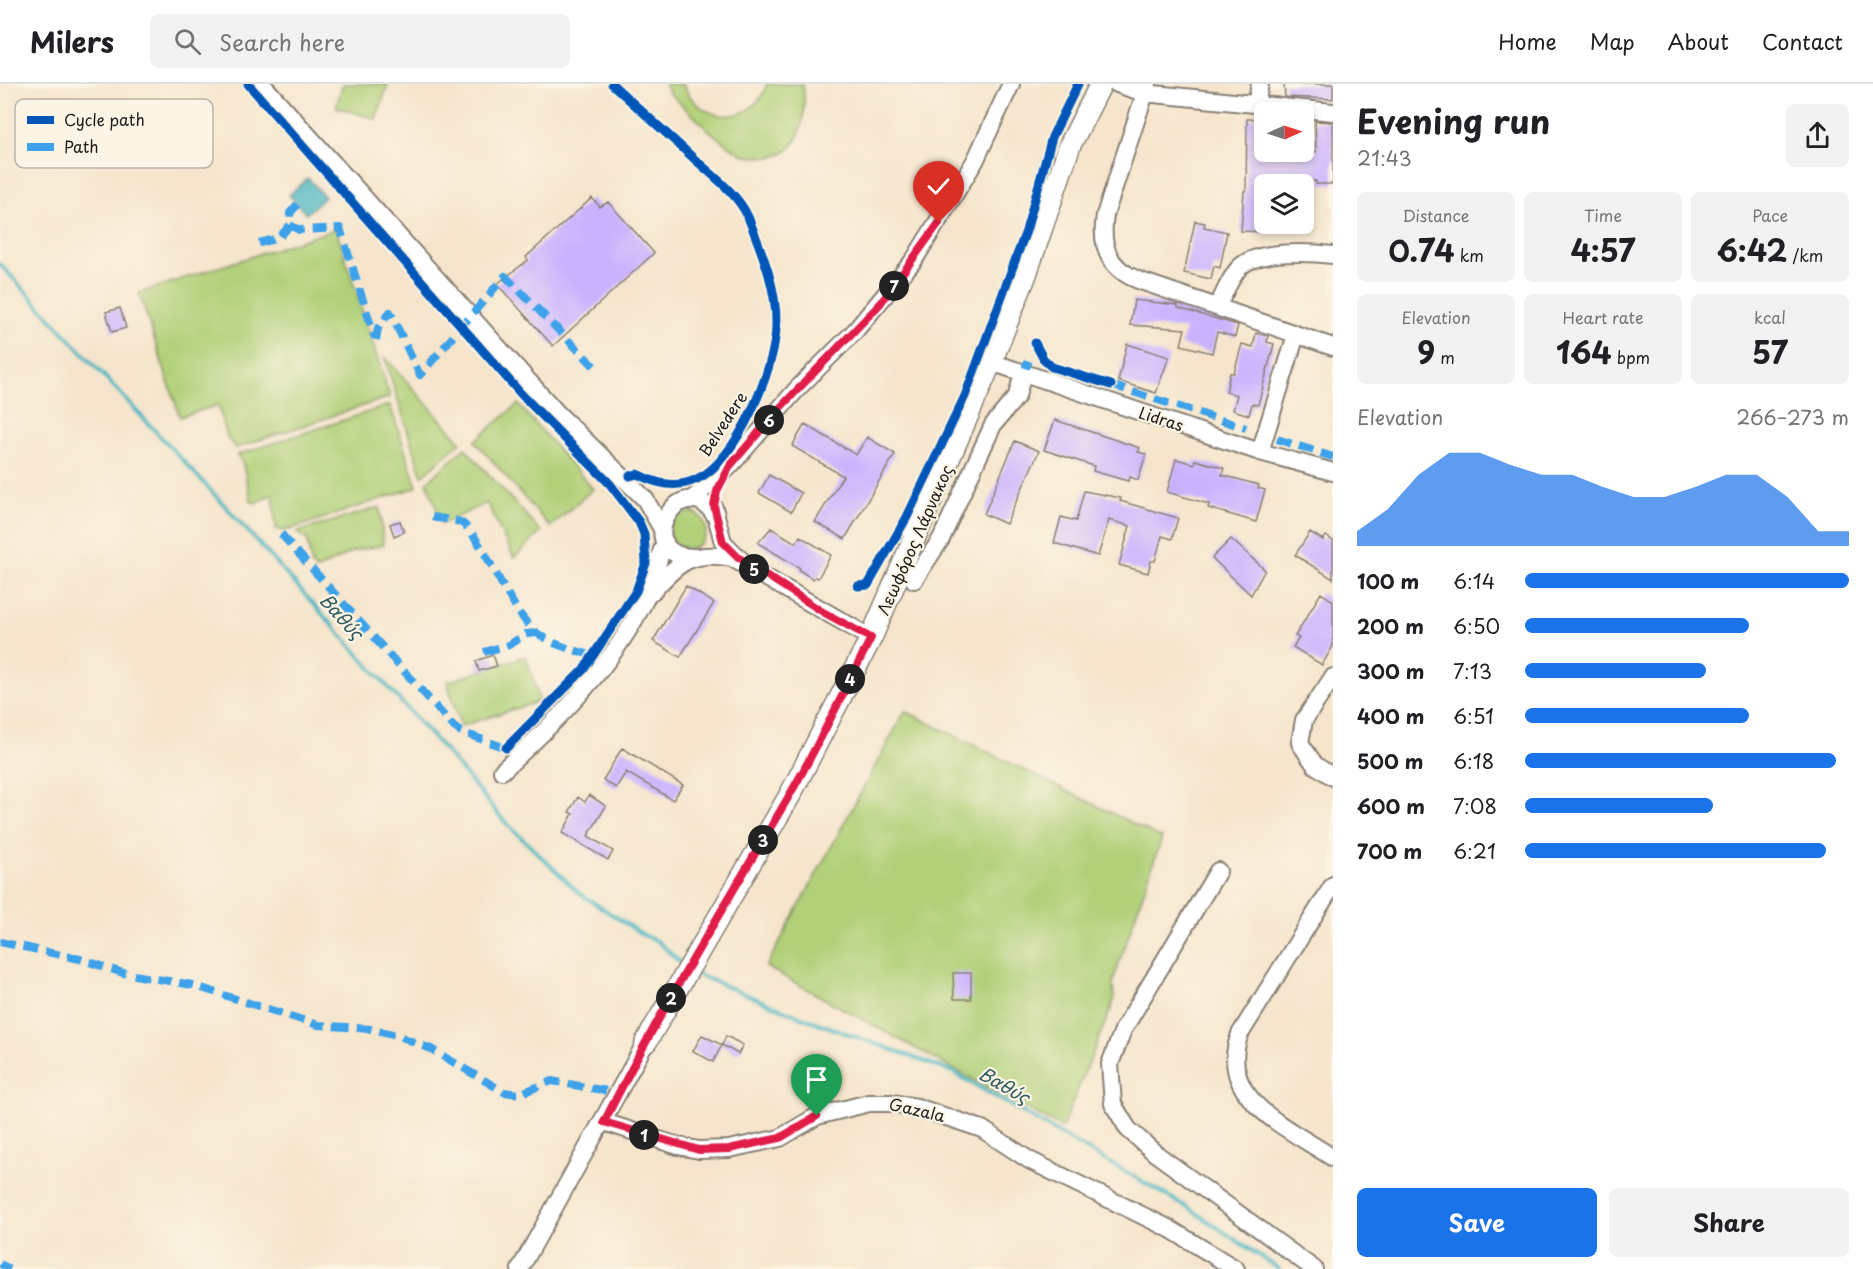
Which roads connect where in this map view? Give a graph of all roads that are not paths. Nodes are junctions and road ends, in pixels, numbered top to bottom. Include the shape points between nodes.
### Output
1 (262, 84) edge
2 (1011, 84) edge
3 (1101, 84) edge
4 (1118, 84) edge
5 (1260, 84) edge
6 (1146, 89) edge
7 (1257, 102) edge
8 (1254, 105) edge
9 (1314, 110) edge
10 (1333, 112) edge
11 (1333, 255) edge
12 (1217, 307) junction
13 (1296, 334) junction
14 (1333, 347) edge
15 (991, 362) junction
16 (1023, 373) junction
17 (1260, 452) junction
18 (730, 466) junction
19 (1333, 472) edge
20 (626, 481) junction
21 (685, 502) junction
22 (718, 521) junction
23 (663, 535) junction
24 (699, 556) junction
25 (752, 568) junction
26 (914, 580) dead end
27 (644, 603) junction
28 (871, 638) junction
29 (1333, 677) edge
30 (502, 771) dead end
31 (1333, 777) edge
32 (1218, 871) dead end
33 (1333, 885) edge
34 (646, 1042) joint
35 (604, 1122) junction
36 (1333, 1158) edge
37 (520, 1269) edge
38 (1236, 1269) edge
39 (1314, 1269) edge

1 - 20 street via 551,407
2 - 18 street via 975,161 914,260 855,331 797,389
3 - 15 main road, Λεωφόρος Λάρνακος via 1070,145
4 - 6 street
5 - 7 street
6 - 8 street
6 - 12 street via 1105,215 1105,250 1124,274
9 - 10 street
11 - 12 street via 1307,252 1252,260 1239,267
12 - 13 street
13 - 14 street
13 - 17 street
15 - 16 street, Lidras
15 - 28 main road, Λεωφόρος Λάρνακος
16 - 17 street, Lidras
16 - 26 street via 1017,396 993,425 941,539
17 - 19 street, Lidras
18 - 21 street
18 - 22 street via 717,491 714,506
20 - 21 street via 651,497
20 - 23 street via 645,499
21 - 22 street via 706,504
21 - 23 street via 666,513
22 - 24 street via 716,543
22 - 25 street via 723,542
23 - 24 street via 677,554
23 - 27 street via 652,586
24 - 25 street via 732,558
24 - 27 street via 675,568
25 - 28 street
27 - 30 street via 612,654 572,703
28 - 34 main road, Λεωφόρος Λάρνακος via 790,795
29 - 31 street via 1304,720 1300,743 1315,765
32 - 39 street via 1123,1030 1110,1064 1113,1104 1128,1129 1155,1153
33 - 36 street via 1234,1049 1238,1082 1248,1099
34 - 35 street, Λεωφόρος Λάρνακος
35 - 37 street
35 - 38 street, Gazala via 678,1146 729,1149 780,1138 817,1116 869,1103 917,1107 982,1129 1029,1160 1170,1228

